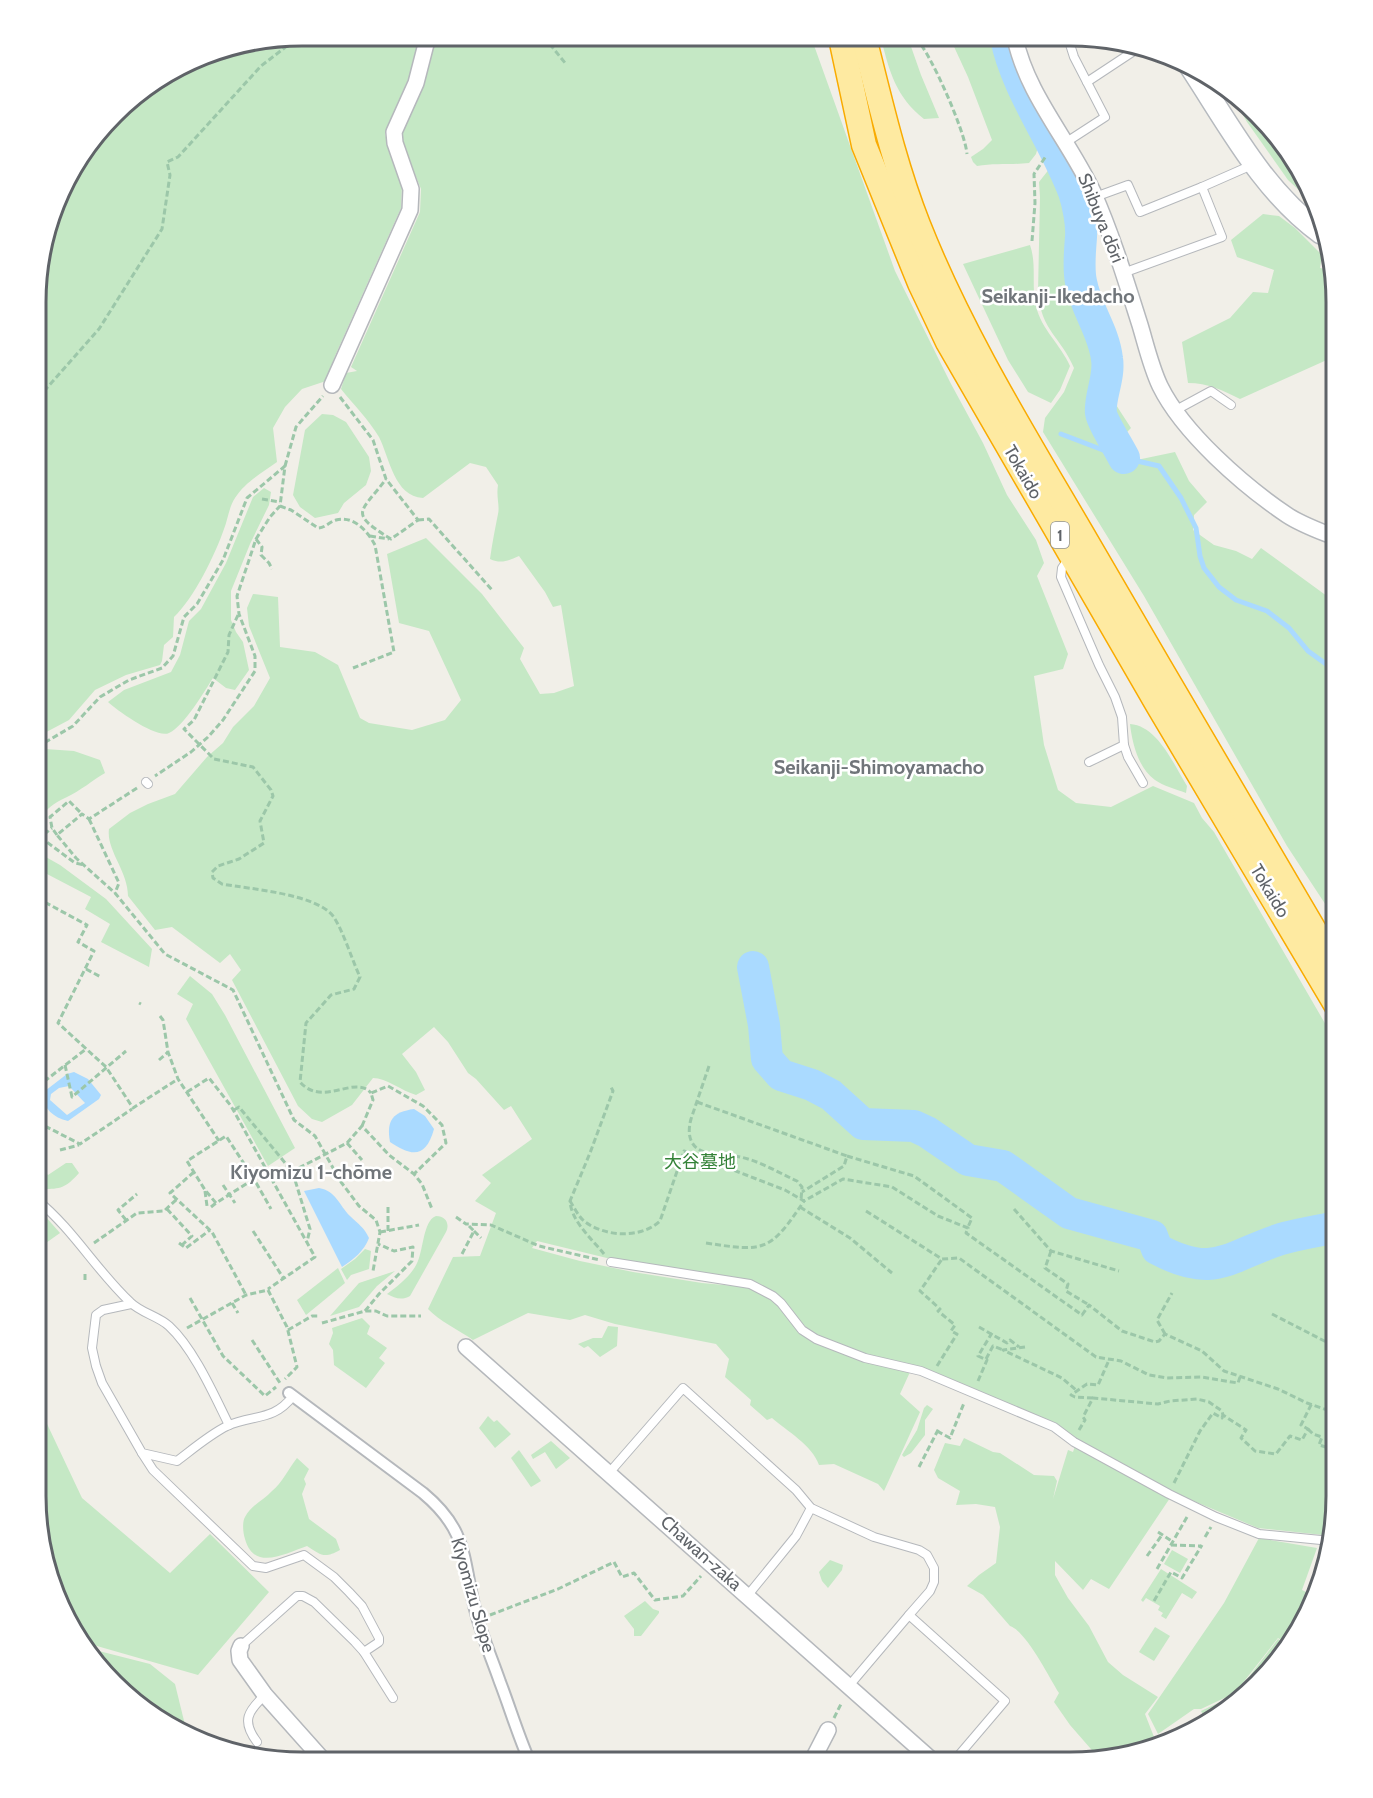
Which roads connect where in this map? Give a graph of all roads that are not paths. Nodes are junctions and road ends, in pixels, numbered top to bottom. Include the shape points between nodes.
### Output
1 (425, 46) edge
2 (843, 46) edge
3 (866, 46) edge
4 (1018, 46) edge
5 (1071, 46) edge
6 (1130, 53) edge
7 (1087, 82) junction
8 (1200, 82) edge
9 (1065, 142) junction
10 (1254, 164) junction
11 (1202, 187) junction
12 (1095, 197) junction
13 (1316, 228) edge
14 (1123, 273) junction
15 (332, 386) road end
16 (1232, 405) dead end
17 (1176, 410) junction
18 (1327, 533) edge
19 (1071, 555) junction
20 (1124, 745) junction
21 (1089, 762) dead end
22 (1143, 783) dead end
23 (1327, 952) edge
24 (1327, 989) edge
25 (46, 1208) edge
26 (611, 1262) road end
27 (131, 1304) junction
28 (465, 1347) dead end
29 (291, 1395) joint
30 (229, 1425) junction
31 (142, 1452) junction
32 (609, 1473) junction
33 (811, 1508) junction
34 (1323, 1540) edge
35 (748, 1595) junction
36 (909, 1615) junction
37 (241, 1646) joint
38 (364, 1652) junction
39 (847, 1690) junction
40 (265, 1695) junction
41 (393, 1698) dead end
42 (828, 1730) road end
43 (257, 1742) dead end
44 (316, 1752) edge
45 (527, 1752) edge
46 (817, 1752) edge
47 (922, 1752) edge
48 (962, 1752) edge

1 - 15 street via 416,83 394,132 411,189 410,210
2 - 19 highway, Tokaido / 1 via 864,145 920,283 948,342
3 - 23 highway, Tokaido / 1 via 892,151 910,202 967,332
4 - 9 street, Shibuya dōri via 1032,86
5 - 7 lane
6 - 7 lane
7 - 9 lane via 1105,117
8 - 10 main road
9 - 12 street, Shibuya dōri
10 - 11 lane
10 - 13 main road via 1289,206
11 - 12 lane via 1140,212 1128,185
11 - 14 lane via 1222,237
12 - 14 street, Shibuya dōri
14 - 17 street, Shibuya dōri via 1155,374
16 - 17 lane via 1211,391
17 - 18 street, Shibuya dōri via 1241,479 1287,515
19 - 20 lane via 1061,577 1115,697 1122,717
19 - 24 highway, Tokaido / 1
20 - 21 lane
20 - 22 lane
25 - 27 lane
26 - 34 lane via 750,1284 773,1296 802,1330 816,1339 865,1358 933,1375 1054,1427 1074,1442 1216,1517 1259,1534
27 - 30 lane via 164,1322 176,1334 200,1369
27 - 31 lane via 103,1310 96,1316 92,1348 102,1383
28 - 32 street, Chawan-zaka
29 - 30 lane via 277,1412
29 - 45 street, Kiyomizu Slope via 423,1493 455,1529 465,1556 478,1619
30 - 31 lane via 177,1461
31 - 38 lane via 153,1470 253,1566 266,1568 304,1555 334,1577 362,1606 379,1638
32 - 33 lane via 683,1388
32 - 35 street, Chawan-zaka
33 - 35 lane via 796,1536
33 - 36 lane via 874,1537 927,1555 934,1568 934,1582
35 - 39 street, Chawan-zaka
36 - 39 lane
36 - 48 lane via 1005,1701
37 - 38 lane via 297,1596 303,1596 314,1602
37 - 40 street via 240,1660
38 - 41 lane
39 - 47 street, Chawan-zaka
40 - 43 lane via 248,1716 249,1731
40 - 44 street
42 - 46 street

